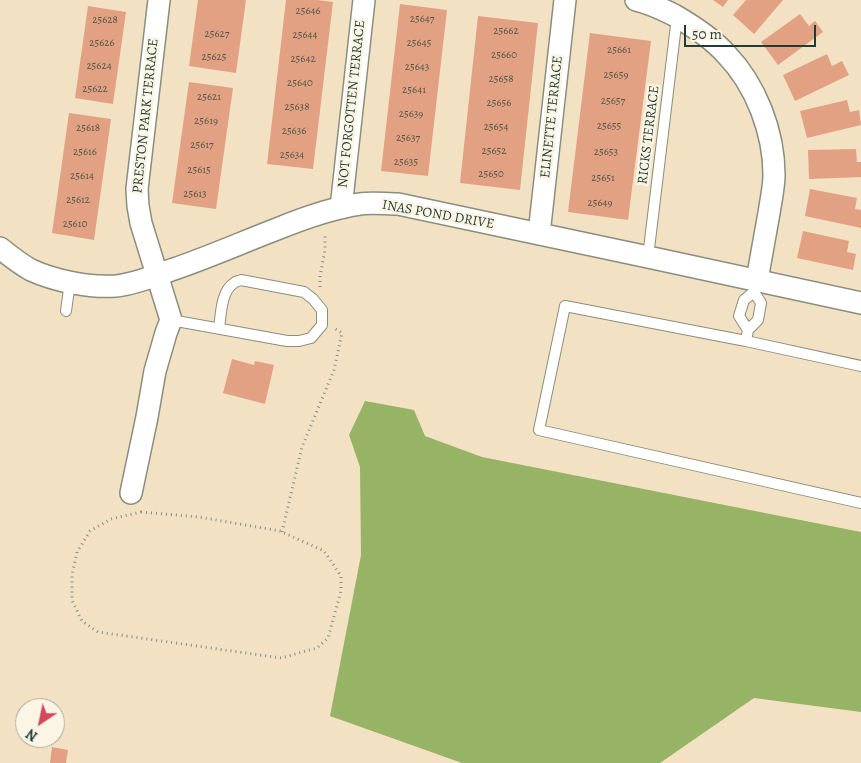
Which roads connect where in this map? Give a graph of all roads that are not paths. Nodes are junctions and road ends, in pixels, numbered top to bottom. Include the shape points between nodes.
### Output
1 (159, 0) edge
2 (364, 0) edge
3 (565, 0) edge
4 (636, 0) edge
5 (677, 17) junction
6 (341, 208) junction
7 (539, 234) junction
8 (0, 248) edge
9 (648, 257) junction
10 (157, 274) junction
11 (70, 282) junction
12 (755, 286) junction
13 (861, 303) edge
14 (66, 311) dead end
15 (171, 320) junction
16 (219, 328) junction
17 (747, 335) junction
18 (861, 366) edge
19 (131, 493) dead end
20 (861, 502) edge

1 - 10 street, PRESTON PARK TERRACE via 137,189 141,224
2 - 6 street, NOT FORGOTTEN TERRACE
3 - 7 street, ELINETTE TERRACE
4 - 5 street
5 - 9 lane, RICKS TERRACE
5 - 12 street via 727,54 746,80 769,131 774,176
6 - 7 street, INAS POND DRIVE via 361,203 398,204
6 - 10 street, INAS POND DRIVE via 310,216
7 - 9 street, INAS POND DRIVE
8 - 11 street, INAS POND DRIVE via 31,269
9 - 12 street, INAS POND DRIVE
10 - 11 street, INAS POND DRIVE via 117,286
10 - 15 street, PRESTON PARK TERRACE
11 - 14 lane
12 - 13 street, INAS POND DRIVE
12 - 17 lane via 760,303 758,320
12 - 17 lane via 744,300 739,316
15 - 16 lane
15 - 19 street via 155,371
16 - 16 lane via 299,341 311,338 322,325 322,310 304,292 241,280 227,290
17 - 18 lane
17 - 20 lane via 564,306 539,430

